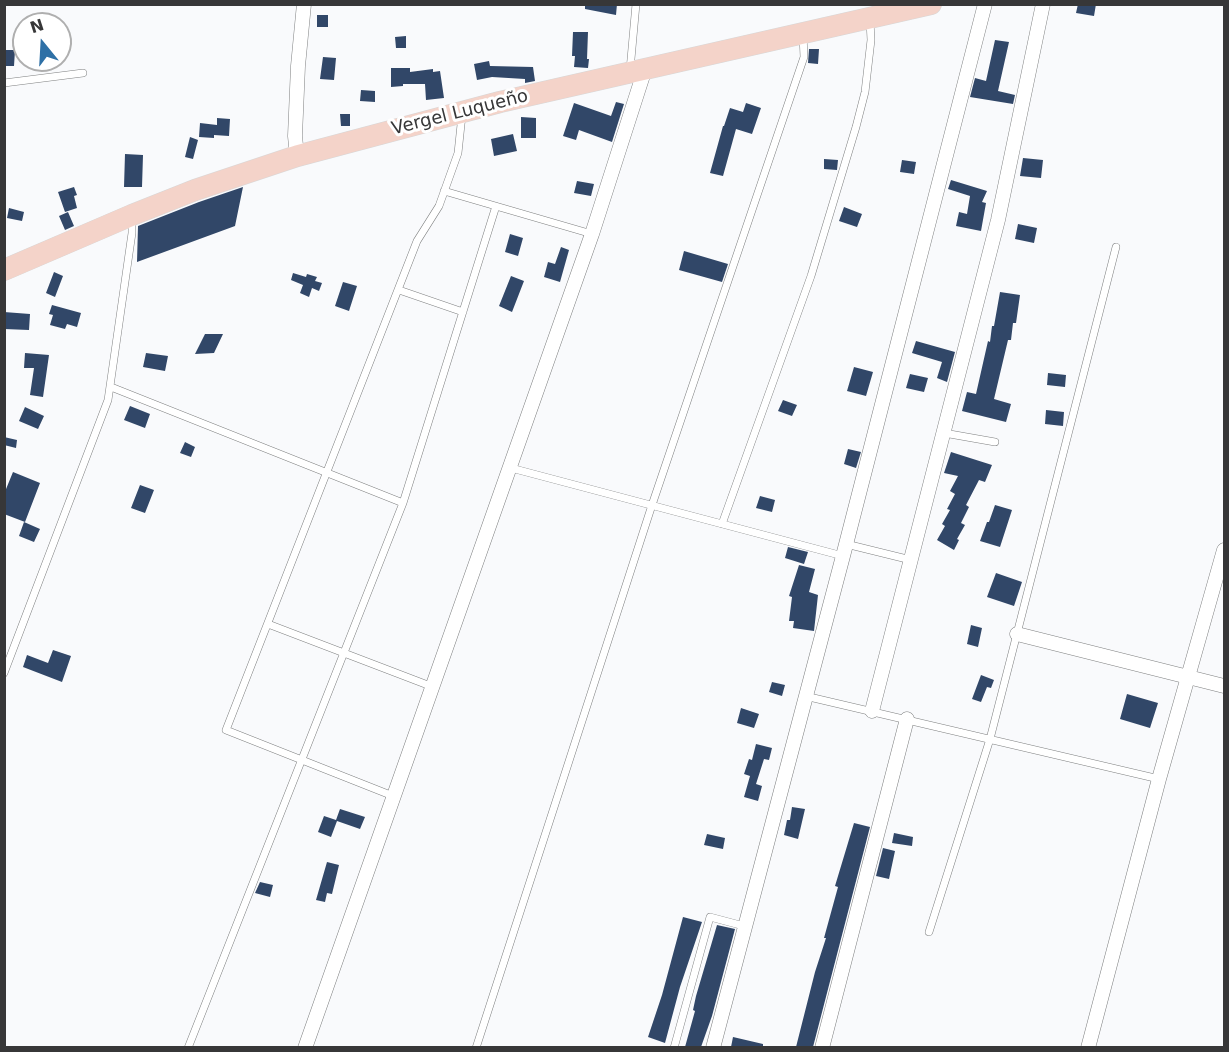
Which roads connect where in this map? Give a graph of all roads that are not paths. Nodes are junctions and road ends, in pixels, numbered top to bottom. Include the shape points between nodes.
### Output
1 (304, 4) edge
2 (636, 4) edge
3 (931, 4) edge
4 (985, 4) edge
5 (1043, 4) edge
6 (870, 18) junction
7 (803, 34) junction
8 (637, 70) junction
9 (83, 73) dead end
10 (4, 83) edge
11 (462, 112) junction
12 (297, 156) junction
13 (444, 191) junction
14 (496, 207) junction
15 (132, 214) junction
16 (592, 234) junction
17 (1116, 247) dead end
18 (4, 270) edge
19 (399, 290) junction
20 (463, 312) junction
21 (111, 387) junction
22 (944, 433) junction
23 (994, 442) dead end
24 (511, 468) junction
25 (328, 473) junction
26 (403, 503) junction
27 (652, 505) junction
28 (722, 524) junction
29 (845, 550) junction
30 (1224, 550) edge
31 (911, 560) junction
32 (268, 624) junction
33 (1017, 634) junction
34 (344, 653) junction
35 (4, 673) edge
36 (1188, 677) junction
37 (1224, 686) edge
38 (433, 687) junction
39 (805, 696) junction
40 (872, 711) junction
41 (907, 719) junction
42 (990, 739) junction
43 (302, 760) junction
44 (1159, 779) junction
45 (393, 796) junction
46 (744, 926) junction
47 (929, 932) dead end
48 (189, 1047) edge
49 (305, 1047) edge
50 (476, 1047) edge
51 (674, 1047) edge
52 (713, 1047) edge
53 (822, 1047) edge
54 (1088, 1047) edge

1 - 12 street via 297,90
2 - 8 lane
3 - 6 main road, Vergel Luqueño
4 - 29 street
5 - 22 street via 998,220
6 - 7 main road, Vergel Luqueño
6 - 28 lane via 872,40 856,128 811,276
7 - 8 main road, Vergel Luqueño
7 - 27 lane via 804,57
8 - 11 main road, Vergel Luqueño
8 - 16 street
9 - 10 lane
11 - 12 main road, Vergel Luqueño
11 - 13 lane via 461,140
12 - 15 main road, Vergel Luqueño
13 - 14 lane
13 - 19 lane via 417,241
14 - 16 lane
14 - 20 lane
15 - 18 main road, Vergel Luqueño
15 - 21 lane
16 - 24 street
17 - 33 lane
19 - 20 lane
19 - 25 lane
20 - 26 lane
21 - 25 lane
21 - 35 lane
22 - 23 lane
22 - 31 street
24 - 27 lane
24 - 38 street
25 - 26 lane
25 - 32 lane
26 - 34 lane
27 - 28 lane
27 - 50 lane
28 - 29 lane
29 - 31 lane
29 - 39 street
30 - 36 street
31 - 40 street
32 - 34 lane
32 - 43 lane via 226,730
33 - 36 street
33 - 42 lane
34 - 38 lane
34 - 43 lane
36 - 37 street
36 - 44 street
38 - 45 street
39 - 40 lane
39 - 46 street
40 - 41 lane
41 - 42 lane
41 - 53 street
42 - 44 lane
42 - 47 lane
43 - 45 lane
43 - 48 lane
44 - 54 street
45 - 49 street
46 - 51 lane via 710,917
46 - 52 street

